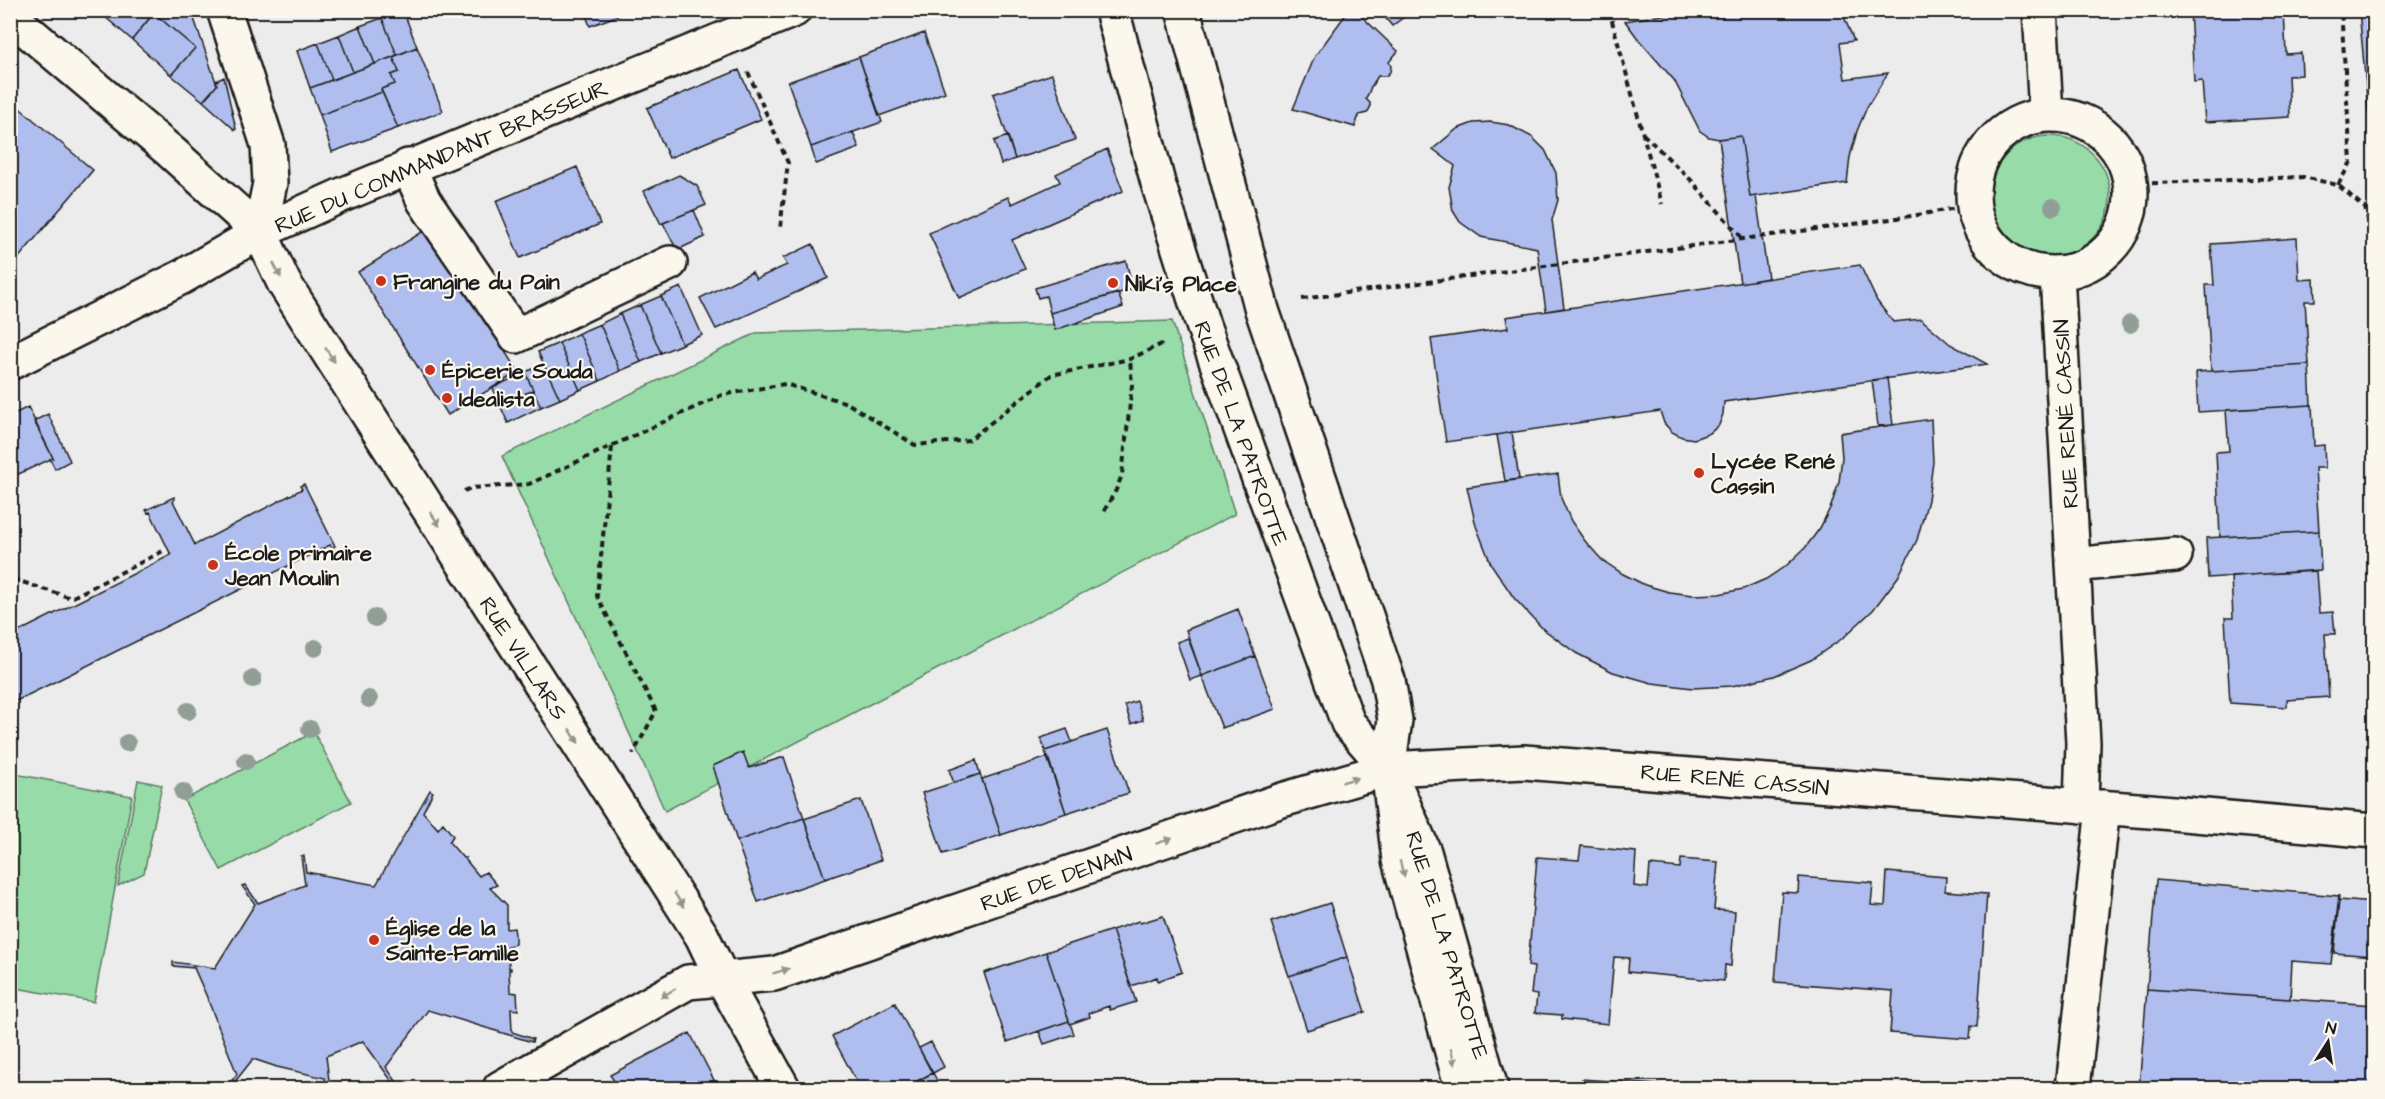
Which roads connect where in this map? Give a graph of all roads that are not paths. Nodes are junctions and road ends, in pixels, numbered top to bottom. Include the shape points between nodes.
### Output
1 (224, 10) edge
2 (794, 10) edge
3 (1112, 10) edge
4 (1183, 10) edge
5 (2040, 10) edge
6 (10, 16) edge
7 (2046, 114) junction
8 (408, 166) junction
9 (260, 232) junction
10 (670, 263) dead end
11 (2057, 274) junction
12 (10, 363) edge
13 (2175, 555) dead end
14 (2073, 565) junction
15 (1388, 769) junction
16 (2092, 807) junction
17 (2374, 831) edge
18 (723, 980) junction
19 (514, 1085) edge
20 (783, 1089) edge
21 (1462, 1089) edge
22 (1491, 1089) edge
23 (2073, 1089) edge

1 - 9 street via 268,145 270,183
2 - 8 street, RUE DU COMMANDANT BRASSEUR
3 - 15 street, RUE DE LA PATROTTE via 1158,183 1203,325 1348,723
4 - 15 street, RUE DE LA PATROTTE via 1262,310 1388,680 1395,720
5 - 7 street
6 - 9 street, RUE DU COMMANDANT BRASSEUR
7 - 11 street via 2012,125 1988,146 1974,174 1972,205 1983,235 2003,258 2032,272
7 - 11 street via 2073,117 2099,129 2122,154 2131,184 2130,215 2116,242 2098,260
8 - 9 street, RUE DU COMMANDANT BRASSEUR
8 - 10 street via 424,201 516,336
9 - 12 street via 182,277
9 -> 18 street, RUE VILLARS via 284,283 702,936
11 - 14 street, RUE RENÉ CASSIN
13 - 14 street
14 - 16 street, RUE RENÉ CASSIN via 2083,743
15 - 16 street, RUE RENÉ CASSIN via 1524,762
18 -> 15 street, RUE DE DENAIN via 774,974 1282,800
15 -> 21 street, RUE DE LA PATROTTE via 1399,860
15 - 22 street, RUE DE LA PATROTTE via 1424,852
16 - 17 street, RUE RENÉ CASSIN
16 - 23 street
18 -> 19 street, RUE DE DENAIN via 688,982
18 - 20 street, RUE VILLARS

